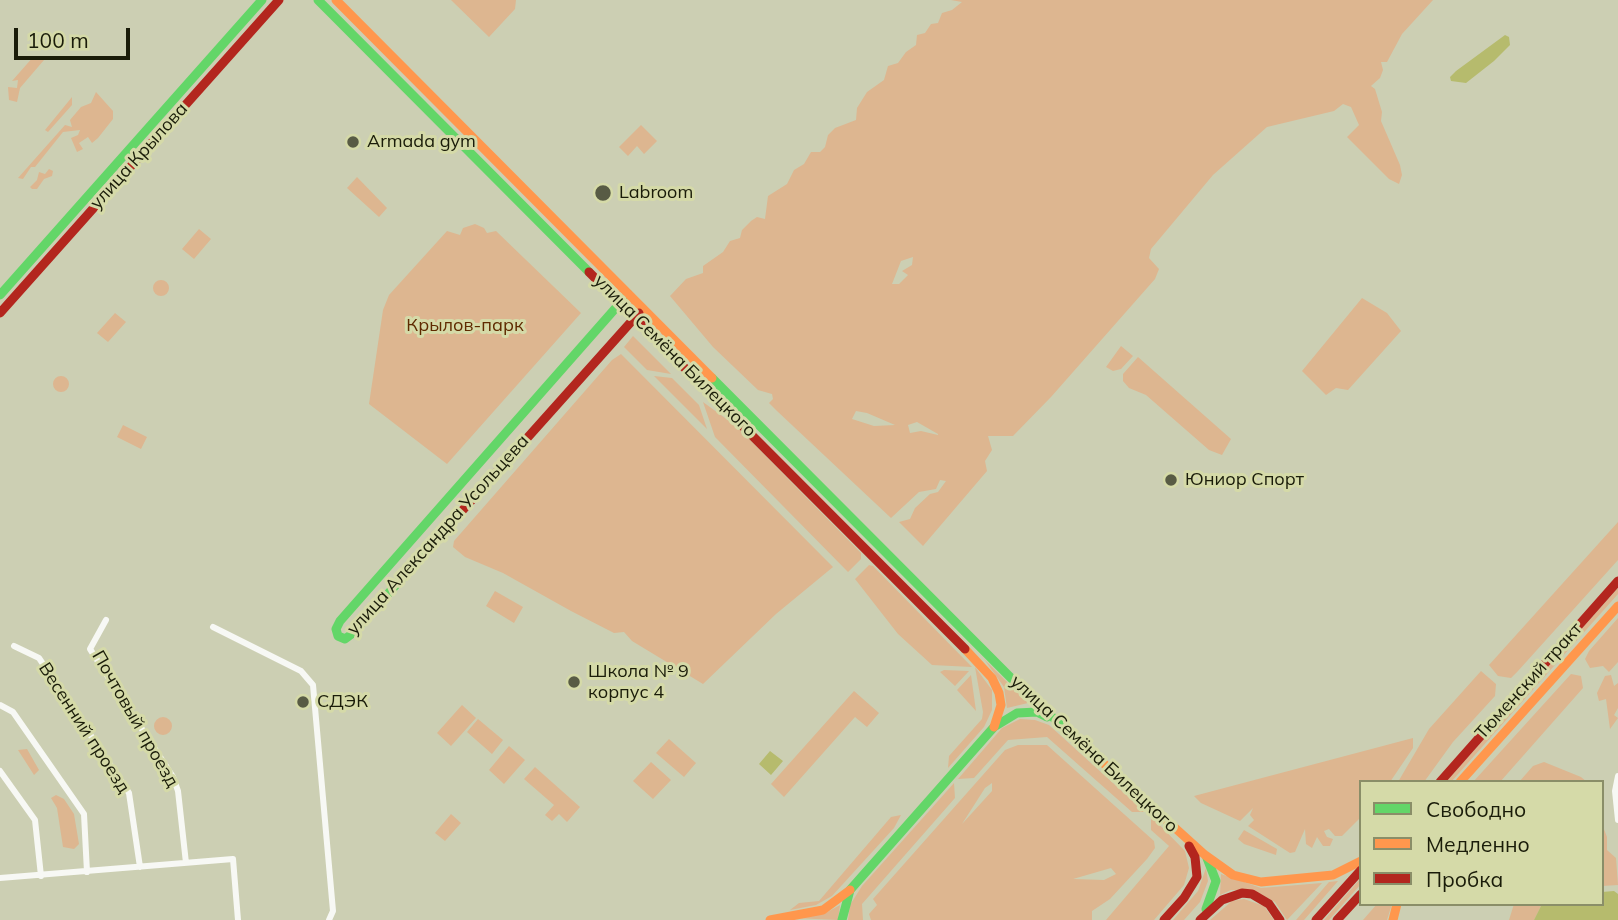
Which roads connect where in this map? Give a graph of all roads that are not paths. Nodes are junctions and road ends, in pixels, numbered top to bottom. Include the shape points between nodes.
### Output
1 (262, 0) edge
2 (279, 0) edge
3 (318, 0) edge
4 (336, 0) edge
5 (628, 294) junction
6 (0, 295) edge
7 (621, 303) junction
8 (643, 309) junction
9 (0, 313) edge
10 (635, 318) junction
11 (1618, 581) edge
12 (1618, 606) edge
13 (106, 620) dead end
14 (214, 627) dead end
15 (13, 646) dead end
16 (0, 705) edge
17 (1057, 723) junction
18 (994, 727) junction
19 (0, 771) edge
20 (1618, 776) edge
21 (1442, 780) edge
22 (1462, 780) edge
23 (1618, 820) edge
24 (1183, 836) junction
25 (1205, 855) junction
26 (1359, 862) edge
27 (186, 863) junction
28 (140, 867) junction
29 (88, 872) junction
30 (1359, 872) edge
31 (41, 876) junction
32 (0, 878) edge
33 (850, 890) junction
34 (1359, 896) edge
35 (239, 920) edge
36 (329, 920) edge
37 (770, 920) edge
38 (842, 920) edge
39 (1164, 920) edge
40 (1198, 920) edge
41 (1280, 920) edge
42 (1317, 920) edge
43 (1337, 920) edge

1 - 6 main road, улица Крылова
2 - 9 main road, улица Крылова
3 - 7 main road, улица Семёна Билецкого
4 - 5 main road, улица Семёна Билецкого
5 - 7 main road, улица Александра Усольцева
5 - 8 main road, улица Семёна Билецкого
7 - 10 main road, улица Семёна Билецкого
7 - 10 main road, улица Александра Усольцева via 341,621 338,636 345,639 354,633
8 - 10 main road, улица Александра Усольцева
8 - 17 main road, улица Семёна Билецкого
10 - 18 main road, улица Семёна Билецкого via 979,663 999,693 1001,705
11 - 21 main road, Тюменский тракт
12 - 22 main road, Тюменский тракт
13 - 27 street, Почтовый проезд via 90,649 173,777
14 - 36 street via 305,673 313,685 333,911
15 - 28 street, Весенний проезд via 39,658 129,793
16 - 29 street via 13,712 84,814
17 - 18 main road via 1031,712 1017,713
17 - 24 main road, улица Семёна Билецкого
18 - 33 main road
19 - 31 street via 36,820
20 - 23 street
24 - 25 main road, улица Семёна Билецкого
24 - 39 main road via 1195,857 1196,877
25 - 26 main road, улица Семёна Билецкого via 1233,875 1261,882 1333,875
25 - 40 main road via 1215,874 1215,890
27 - 28 street
27 - 35 street via 233,859
28 - 29 street
29 - 31 street
30 - 42 main road
31 - 32 street
33 - 37 main road via 824,910
33 - 38 main road
34 - 43 main road
40 - 41 main road via 1222,900 1242,893 1269,904

